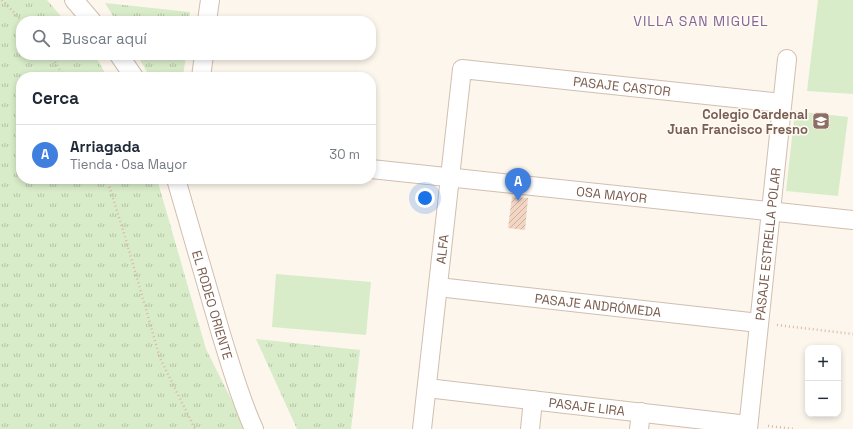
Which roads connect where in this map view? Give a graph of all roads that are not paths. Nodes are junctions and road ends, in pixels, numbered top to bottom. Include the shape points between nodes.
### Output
1 (74, 0) edge
2 (210, 0) edge
3 (88, 16) edge
4 (208, 16) edge
5 (787, 59) dead end
6 (123, 60) edge
7 (203, 60) edge
8 (462, 69) joint
9 (131, 72) edge
10 (202, 72) edge
11 (782, 103) junction
12 (376, 170) edge
13 (450, 177) junction
14 (177, 184) edge
15 (771, 211) junction
16 (853, 220) edge
17 (438, 287) junction
18 (759, 323) junction
19 (427, 388) junction
20 (533, 400) junction
21 (640, 421) edge
22 (748, 427) edge
23 (254, 429) edge
24 (422, 429) edge
25 (530, 429) edge

1 - 3 street
2 - 4 street
5 - 11 street, PASAJE ESTRELLA POLAR
6 - 9 street
7 - 10 street
8 - 11 street, PASAJE CASTOR
8 - 13 street, ALFA
11 - 15 street, PASAJE ESTRELLA POLAR
12 - 13 street, OSA MAYOR
13 - 15 street, OSA MAYOR
13 - 17 street, ALFA
14 - 23 street, EL RODEO ORIENTE via 234,376
15 - 16 street, OSA MAYOR
15 - 18 street, PASAJE ESTRELLA POLAR
17 - 18 street, PASAJE ANDRÓMEDA
17 - 19 street, ALFA
18 - 22 street, PASAJE ESTRELLA POLAR
19 - 20 street, PASAJE LIRA
19 - 24 street, ALFA
20 - 21 street, PASAJE LIRA
20 - 25 street
21 - 22 street, PASAJE LIRA

